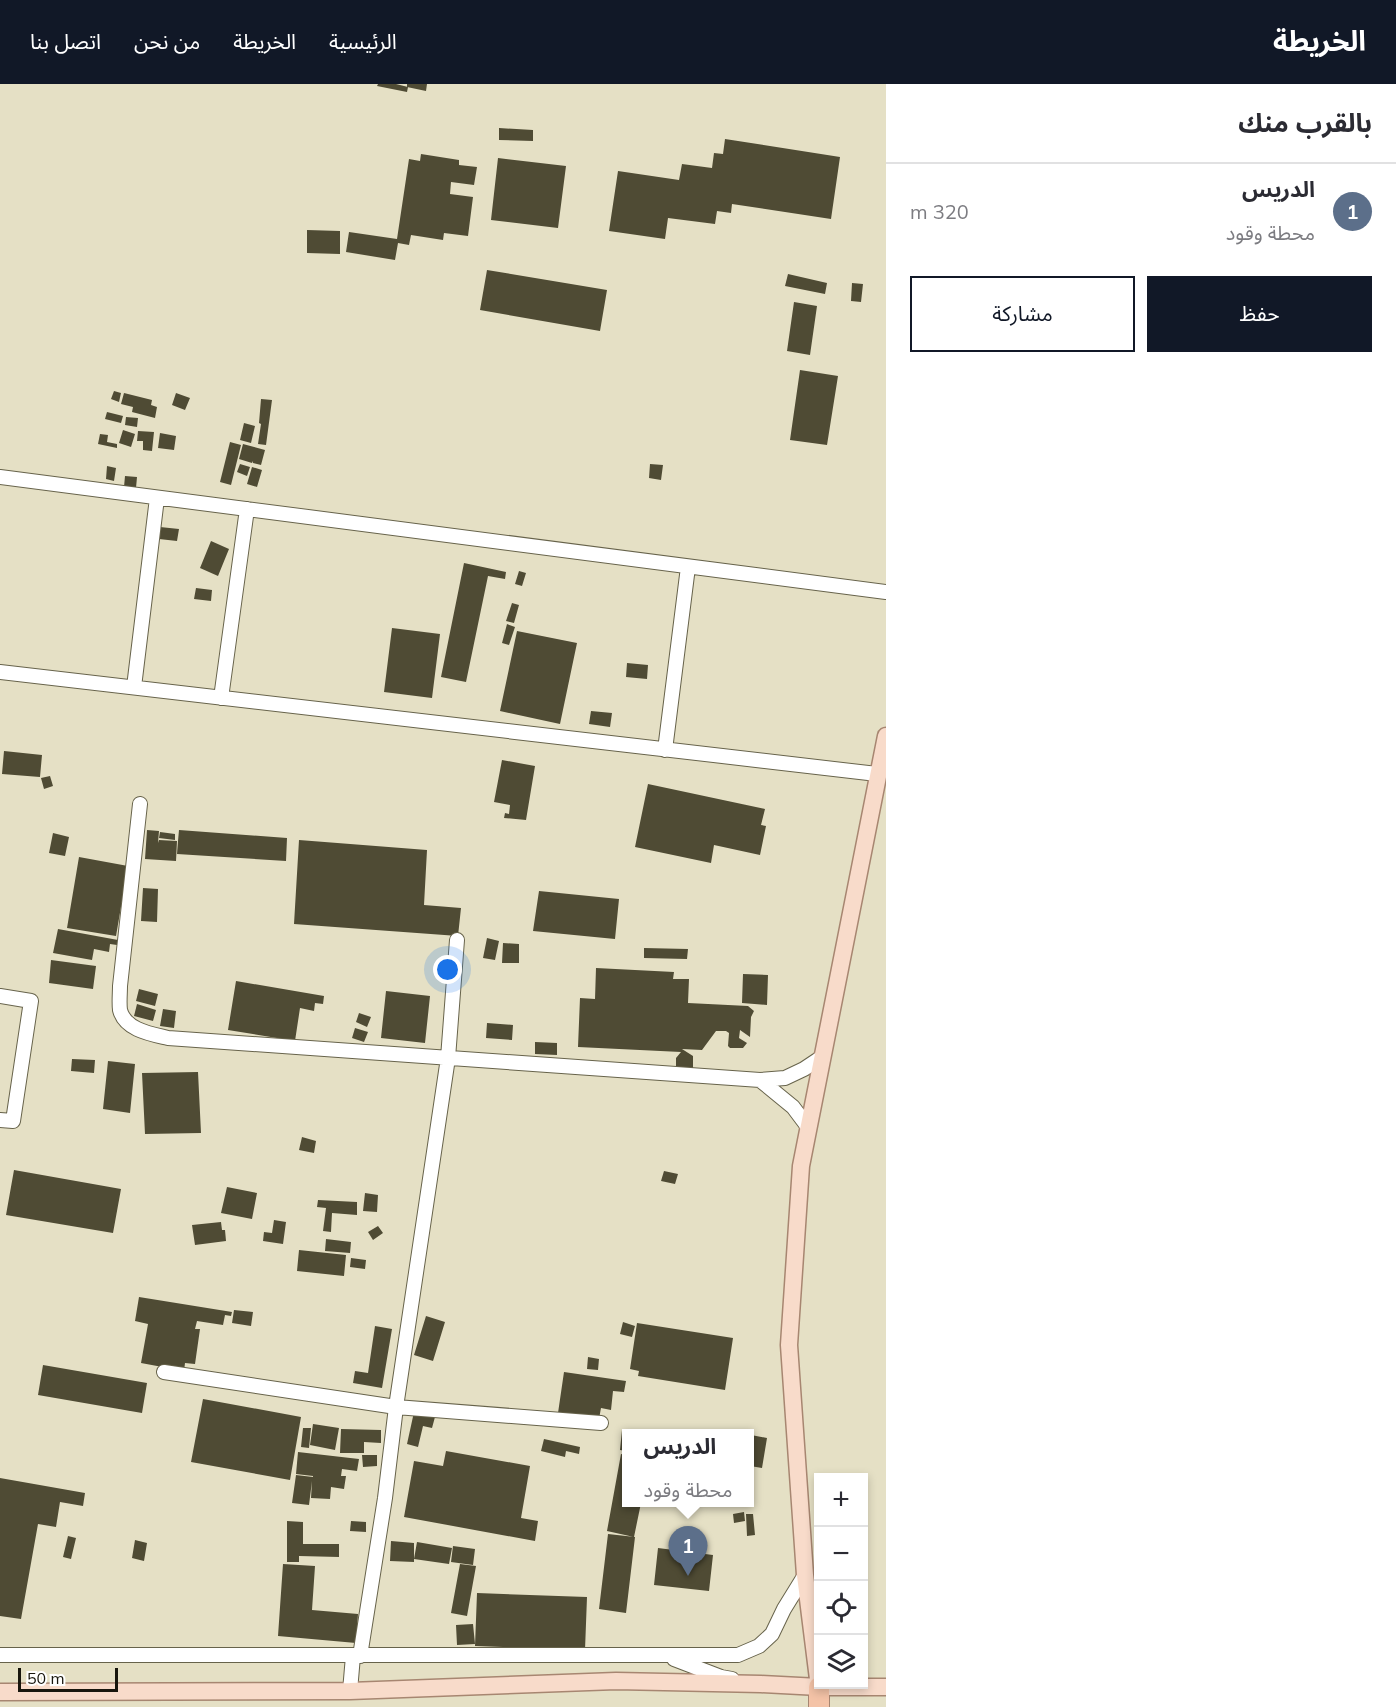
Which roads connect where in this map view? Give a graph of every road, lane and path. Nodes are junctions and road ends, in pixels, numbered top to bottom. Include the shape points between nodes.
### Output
1 (0, 477) edge
2 (157, 498) junction
3 (247, 509) junction
4 (688, 567) junction
5 (886, 592) edge
6 (0, 672) edge
7 (134, 687) junction
8 (221, 698) junction
9 (886, 736) edge
10 (665, 750) junction
11 (878, 774) junction
12 (140, 804) dead end
13 (457, 940) dead end
14 (0, 996) edge
15 (822, 1056) junction
16 (448, 1058) junction
17 (760, 1080) junction
18 (0, 1120) edge
19 (808, 1127) junction
20 (164, 1372) dead end
21 (396, 1407) junction
22 (601, 1423) dead end
23 (805, 1575) junction
24 (814, 1647) edge
25 (0, 1655) edge
26 (356, 1656) junction
27 (617, 1656) junction
28 (667, 1656) junction
29 (616, 1682) junction
30 (761, 1684) junction
31 (814, 1687) edge
32 (868, 1687) edge
33 (886, 1687) edge
34 (819, 1689) edge
35 (350, 1691) junction
36 (0, 1692) edge
37 (819, 1707) edge

1 - 2 street
2 - 3 street
2 - 7 street
3 - 4 street
3 - 8 street
4 - 5 street
4 - 10 street
6 - 7 street
7 - 8 street
8 - 10 street
9 - 11 main road
10 - 11 street
11 - 15 main road
12 - 16 street via 120,986 120,1011 128,1024 168,1038
13 - 16 street
14 - 18 street via 31,1001 13,1121
15 - 17 street via 785,1078
15 - 19 main road
16 - 17 street
16 - 21 street
17 - 19 street via 793,1107
19 - 23 main road via 801,1166 789,1345
20 - 21 street
21 - 22 street
21 - 26 street via 385,1497
23 - 24 main road
23 - 28 street via 772,1634 759,1646 738,1656
25 - 26 street
26 - 27 street
26 - 35 street
27 - 28 street
27 - 29 street
28 - 30 street via 721,1677
29 - 30 main road
29 - 35 main road
30 - 31 main road
32 - 33 main road
34 - 37 highway
35 - 36 main road

